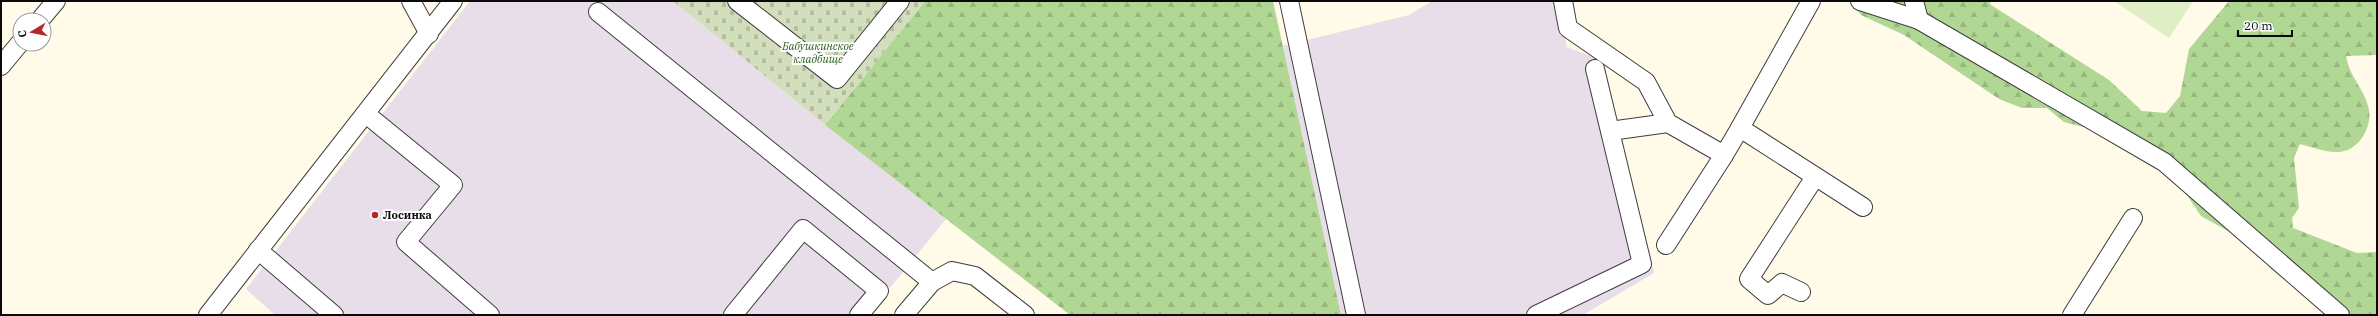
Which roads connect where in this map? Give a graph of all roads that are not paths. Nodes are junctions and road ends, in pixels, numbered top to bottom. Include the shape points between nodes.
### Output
1 (56, 1) edge
2 (411, 1) edge
3 (454, 1) edge
4 (737, 1) edge
5 (900, 1) edge
6 (1289, 1) edge
7 (1563, 1) edge
8 (1811, 1) edge
9 (1860, 1) edge
10 (1914, 1) edge
11 (47, 12) edge
12 (598, 12) dead end
13 (1918, 20) junction
14 (429, 34) junction
15 (13, 52) edge
16 (1, 66) edge
17 (1595, 69) dead end
18 (366, 114) junction
19 (1668, 123) junction
20 (1740, 128) junction
21 (1610, 131) junction
22 (1724, 155) junction
23 (1816, 177) junction
24 (1863, 207) dead end
25 (2133, 218) dead end
26 (1666, 245) dead end
27 (258, 250) junction
28 (932, 282) junction
29 (1801, 292) dead end
30 (208, 315) edge
31 (334, 315) edge
32 (490, 315) edge
33 (733, 315) edge
34 (859, 315) edge
35 (904, 315) edge
36 (1025, 315) edge
37 (1356, 315) edge
38 (1536, 315) edge
39 (2072, 315) edge
40 (2340, 315) edge

1 - 11 street
2 - 14 street
3 - 14 street
4 - 5 street via 838,79
6 - 37 street
7 - 19 street via 1568,28 1646,82
8 - 20 street
9 - 13 street
10 - 13 street
12 - 28 street
13 - 40 street via 2164,162
14 - 18 street
15 - 16 street
17 - 21 street
18 - 27 street
18 - 32 street via 453,185 406,242
19 - 21 street
19 - 22 street
20 - 22 street
20 - 23 street
21 - 38 street via 1642,264
22 - 26 street
23 - 24 street
23 - 29 street via 1749,279 1768,295 1782,283
25 - 39 street
27 - 30 street
27 - 31 street
28 - 35 street
28 - 36 street via 952,271 975,276
33 - 34 street via 803,229 879,291

